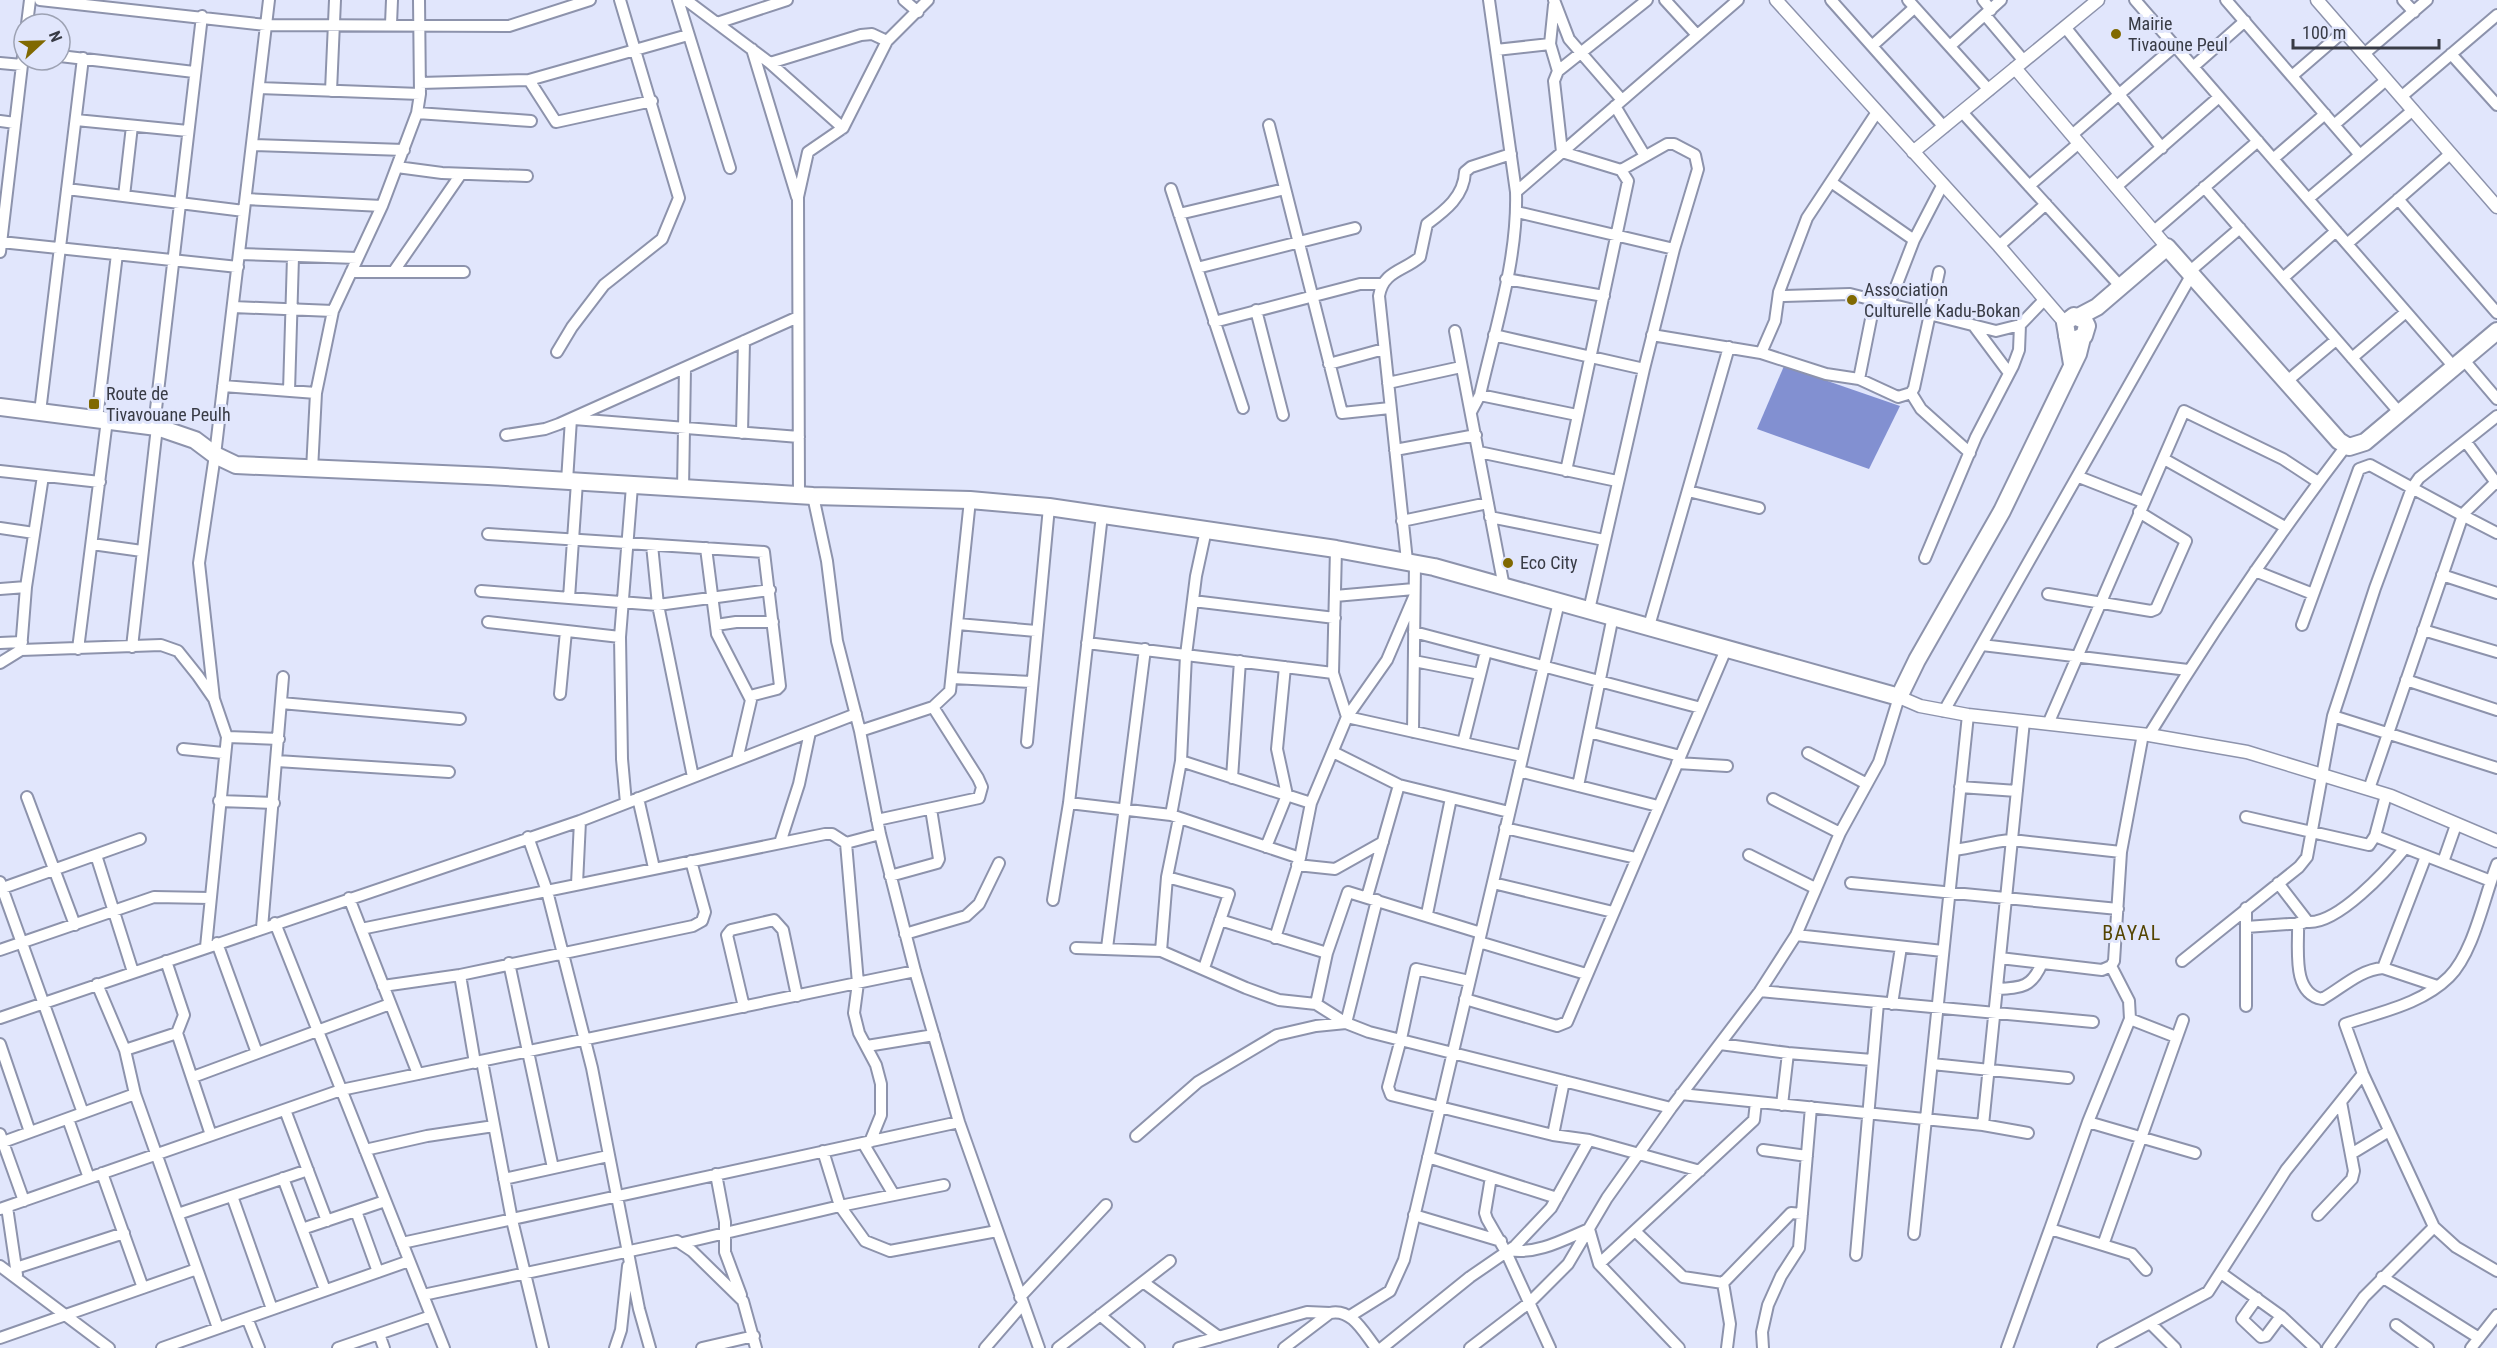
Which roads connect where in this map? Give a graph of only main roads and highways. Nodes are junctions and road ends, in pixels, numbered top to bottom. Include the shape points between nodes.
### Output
1 (2497, 330) edge
2 (0, 408) edge
3 (1917, 660) junction
4 (1874, 690) junction

1 - 3 main road via 2365,441 2346,446 2167,247 2076,328 2072,364 2002,511
2 - 4 main road via 156,426 195,440 236,465 970,500 1049,507 1336,549 1411,562
3 - 4 main road via 1896,680
3 - 4 main road via 1899,697

